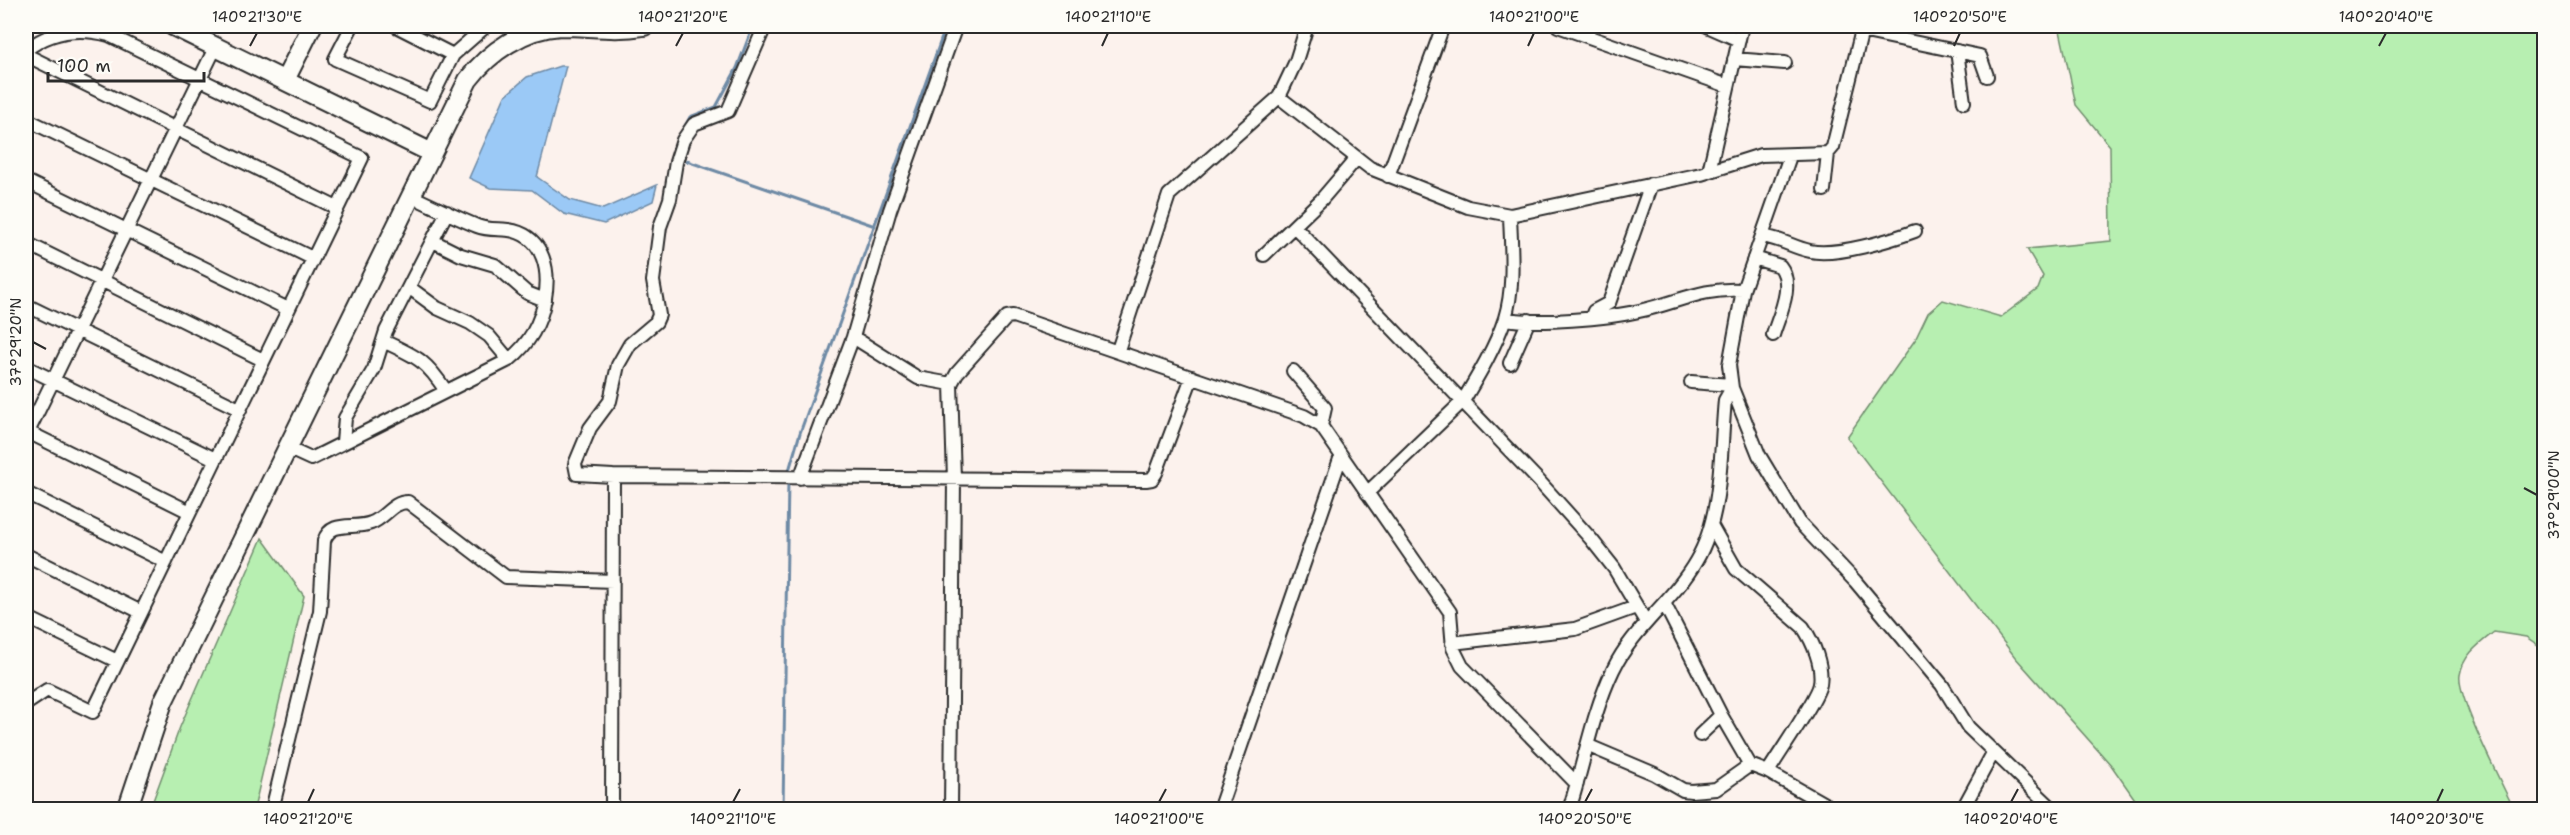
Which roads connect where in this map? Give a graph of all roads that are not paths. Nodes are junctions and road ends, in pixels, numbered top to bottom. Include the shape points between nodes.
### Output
1 (173, 26) edge
2 (312, 26) edge
3 (352, 26) edge
4 (396, 26) edge
5 (486, 26) edge
6 (644, 26) edge
7 (765, 26) edge
8 (956, 26) edge
9 (1307, 26) edge
10 (1443, 26) edge
11 (1557, 26) edge
12 (1707, 26) edge
13 (1742, 26) edge
14 (1862, 28) edge
15 (411, 29) edge
16 (1739, 40) junction
17 (216, 46) junction
18 (26, 50) edge
19 (1957, 51) junction
20 (26, 55) edge
21 (453, 55) junction
22 (1734, 59) junction
23 (1785, 63) dead end
24 (1987, 76) dead end
25 (200, 78) junction
26 (285, 80) junction
27 (1728, 86) junction
28 (1279, 97) junction
29 (1964, 102) dead end
30 (26, 119) edge
31 (176, 129) junction
32 (432, 153) junction
33 (1828, 153) junction
34 (1790, 156) junction
35 (1356, 159) junction
36 (1709, 171) junction
37 (1388, 176) junction
38 (152, 180) junction
39 (26, 181) edge
40 (1651, 184) junction
41 (1824, 190) dead end
42 (411, 196) junction
43 (337, 208) junction
44 (447, 212) junction
45 (1510, 215) junction
46 (1294, 227) junction
47 (127, 231) junction
48 (1915, 231) dead end
49 (1762, 236) junction
50 (433, 241) junction
51 (26, 243) edge
52 (1264, 255) dead end
53 (312, 258) junction
54 (1754, 258) junction
55 (102, 281) junction
56 (410, 288) junction
57 (1743, 290) junction
58 (545, 300) junction
59 (26, 305) edge
60 (288, 309) junction
61 (1592, 316) junction
62 (1505, 319) junction
63 (1529, 320) junction
64 (77, 330) junction
65 (1773, 335) dead end
66 (853, 337) junction
67 (383, 341) junction
68 (1118, 350) junction
69 (263, 360) junction
70 (509, 360) junction
71 (1510, 363) dead end
72 (26, 367) edge
73 (1293, 371) dead end
74 (1192, 377) junction
75 (53, 380) junction
76 (1691, 382) dead end
77 (951, 384) junction
78 (1732, 387) junction
79 (446, 391) junction
80 (1463, 401) junction
81 (239, 409) junction
82 (1321, 426) junction
83 (26, 433) edge
84 (343, 442) junction
85 (287, 448) junction
86 (1341, 456) junction
87 (215, 459) junction
88 (613, 476) junction
89 (791, 478) junction
90 (954, 479) junction
91 (26, 493) edge
92 (1367, 493) junction
93 (190, 512) junction
94 (1711, 525) junction
95 (26, 555) edge
96 (166, 562) junction
97 (613, 581) junction
98 (1664, 603) junction
99 (1636, 607) junction
100 (141, 612) junction
101 (26, 617) edge
102 (1646, 622) junction
103 (1452, 643) junction
104 (117, 661) junction
105 (26, 704) edge
106 (1721, 715) junction
107 (1700, 735) dead end
108 (1589, 746) junction
109 (1993, 753) junction
110 (1750, 765) junction
111 (1768, 772) junction
112 (1577, 784) junction
113 (127, 810) edge
114 (272, 810) edge
115 (612, 810) edge
116 (951, 810) edge
117 (1219, 810) edge
118 (1569, 810) edge
119 (1835, 810) edge
120 (1962, 810) edge
121 (2054, 810) edge

1 - 17 street
2 - 26 street
3 - 21 street via 335,59 430,101
4 - 15 street
5 - 21 street
6 - 32 street via 614,30 559,26 527,34 506,45 468,80
7 - 88 street via 728,111 694,124 680,149 660,227 653,281 659,315 630,344 618,365 610,401 590,428 575,464 576,472 582,476
8 - 66 street via 890,210
9 - 28 street
10 - 37 street
11 - 27 street
12 - 16 street
13 - 16 street
14 - 19 street
14 - 33 street via 1833,147
15 - 21 street
16 - 22 street
17 - 25 street
17 - 26 street
18 - 25 street via 53,34 98,32
19 - 24 street via 1980,57
19 - 29 street
20 - 31 street
22 - 23 street
22 - 27 street
25 - 31 street
25 - 43 street via 362,158
26 - 32 street
27 - 36 street
28 - 35 street
28 - 68 street via 1168,195
30 - 38 street
31 - 38 street
31 - 43 street
32 - 42 street
33 - 34 street
33 - 41 street
34 - 36 street via 1761,155
34 - 49 street
35 - 37 street
35 - 46 street
36 - 40 street
37 - 45 street via 1468,207
38 - 47 street
38 - 53 street
39 - 47 street
40 - 45 street
40 - 61 street via 1609,303
42 - 44 street
42 - 85 street
43 - 53 street
44 - 50 street
44 - 58 street via 478,227 514,231 534,243 546,267
45 - 62 street
46 - 52 street
46 - 80 street
47 - 55 street
47 - 60 street
48 - 49 street via 1890,241 1814,252
49 - 54 street
50 - 56 street
50 - 58 street via 495,265 526,293
51 - 55 street
53 - 60 street
54 - 57 street
54 - 65 street via 1779,266 1786,277 1785,296
55 - 64 street
55 - 69 street
56 - 67 street
56 - 70 street via 437,308 470,322 489,336
57 - 61 street via 1719,288 1639,311
57 - 78 street via 1729,365
58 - 70 street via 535,330
59 - 64 street
60 - 69 street
61 - 63 street
62 - 63 street
62 - 80 street
63 - 71 street
64 - 75 street
64 - 81 street
66 - 77 street via 918,378
66 - 89 street
67 - 79 street via 418,357
67 - 84 street via 374,369 344,420
68 - 74 street
68 - 77 street via 1007,317
69 - 81 street
70 - 79 street
72 - 75 street
73 - 82 street via 1325,408
74 - 82 street via 1304,416
74 - 90 street via 1152,479
75 - 83 street
75 - 87 street
76 - 78 street
77 - 90 street
78 - 94 street via 1725,400
78 - 109 street via 1759,454 1800,523 1902,636 1942,685 1968,727
79 - 84 street
80 - 92 street
80 - 99 street via 1591,539 1614,568
81 - 87 street
82 - 86 street
83 - 93 street
84 - 85 street via 311,459
85 - 113 street via 163,702
86 - 92 street
86 - 117 street
87 - 93 street
88 - 89 street
88 - 97 street
89 - 90 street
90 - 116 street
91 - 96 street
92 - 103 street via 1450,612
93 - 96 street
94 - 98 street via 1697,561
94 - 111 street via 1736,569 1803,627 1811,639 1819,668 1819,687
95 - 100 street
96 - 100 street
97 - 114 street via 506,577 408,502 400,502 372,523 333,529 324,541 320,611
97 - 115 street
98 - 102 street
98 - 106 street
99 - 102 street
99 - 103 street via 1583,627
100 - 104 street
101 - 104 street
102 - 108 street via 1614,668 1599,703
103 - 112 street via 1456,657 1474,681
104 - 105 street via 93,712 47,690
106 - 107 street
106 - 110 street
108 - 110 street via 1691,792 1716,789
108 - 112 street
109 - 120 street
109 - 121 street
110 - 111 street
111 - 119 street
112 - 118 street

